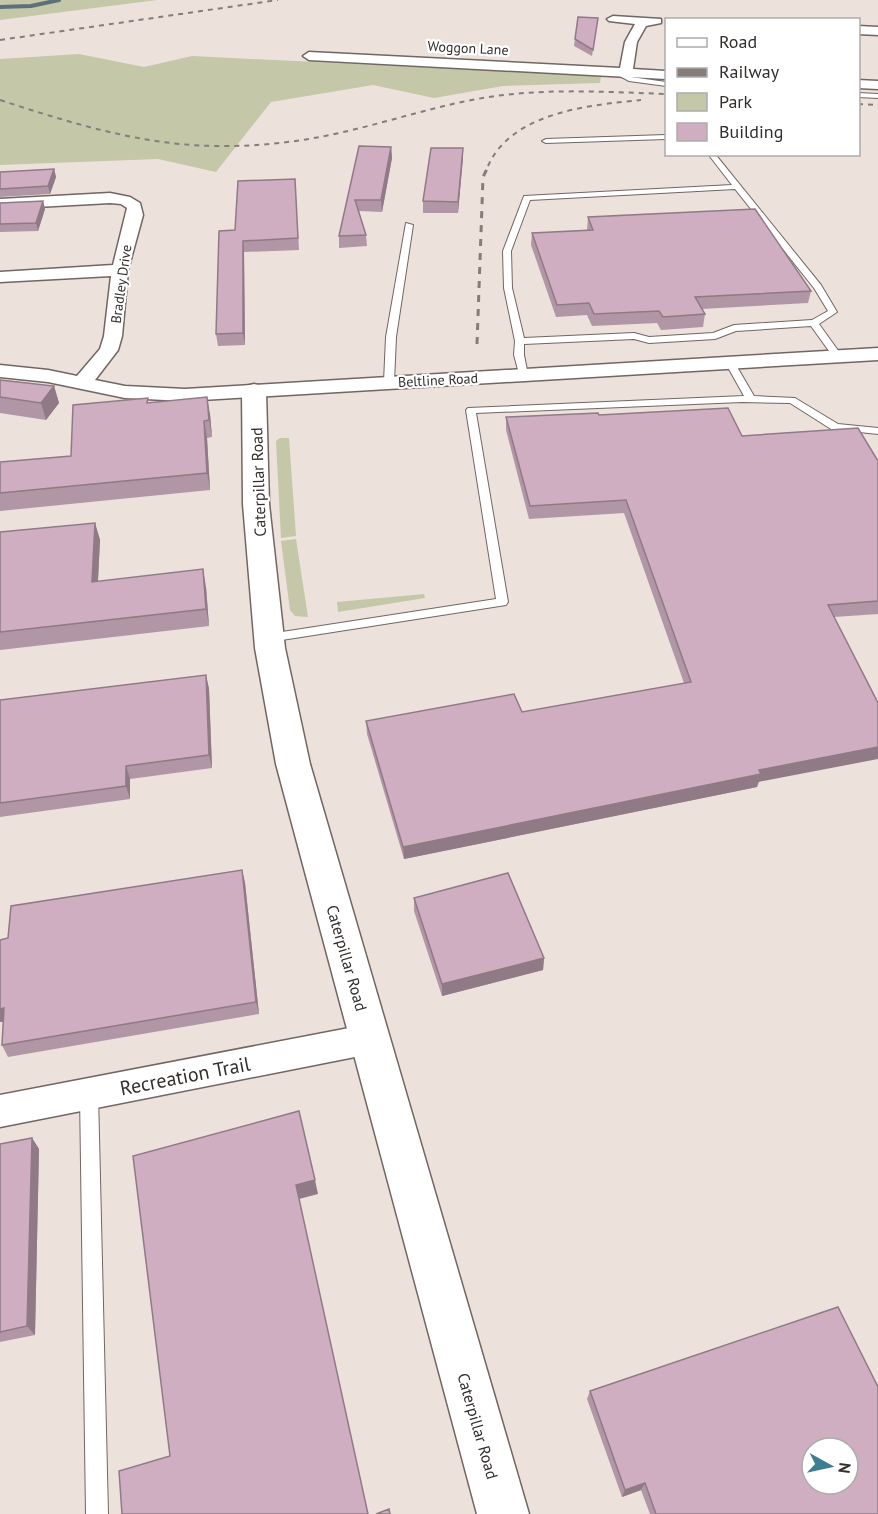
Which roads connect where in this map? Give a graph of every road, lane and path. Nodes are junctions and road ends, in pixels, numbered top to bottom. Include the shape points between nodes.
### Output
1 (613, 19) dead end
2 (649, 20) junction
3 (665, 21) edge
4 (860, 30) edge
5 (878, 31) edge
6 (309, 57) dead end
7 (622, 73) junction
8 (665, 75) edge
9 (665, 84) edge
10 (860, 84) edge
11 (878, 85) edge
12 (860, 95) edge
13 (878, 96) edge
14 (665, 137) edge
15 (546, 141) dead end
16 (713, 156) edge
17 (737, 187) junction
18 (0, 204) edge
19 (409, 225) dead end
20 (120, 270) junction
21 (0, 277) edge
22 (814, 323) junction
23 (520, 340) junction
24 (876, 355) edge
25 (837, 356) junction
26 (730, 362) junction
27 (0, 371) edge
28 (523, 375) junction
29 (83, 382) junction
30 (389, 382) junction
31 (254, 391) junction
32 (751, 400) junction
33 (878, 431) edge
34 (269, 638) junction
35 (370, 1039) junction
36 (89, 1094) junction
37 (0, 1111) edge
38 (97, 1514) edge
39 (504, 1514) edge

1 - 2 street
2 - 3 street
2 - 7 street via 633,32
4 - 5 street
6 - 7 street, Woggon Lane
7 - 8 street, Woggon Lane
7 - 9 lane via 638,81
10 - 11 street
12 - 13 lane
14 - 15 lane
16 - 17 lane
17 - 22 lane via 818,287 832,312
17 - 23 lane via 526,198 507,250 508,288
18 - 20 street, Bradley Drive via 105,198 129,202 136,209
19 - 30 lane via 391,338
20 - 21 street
20 - 29 street, Bradley Drive via 109,350
22 - 23 lane via 734,328 715,336 649,340 634,336
22 - 25 lane
23 - 28 lane
24 - 25 street, Beltline Road
25 - 26 street, Beltline Road
26 - 28 street, Beltline Road
26 - 32 lane
27 - 29 street, Beltline Road
28 - 30 street, Beltline Road
29 - 31 street, Beltline Road via 145,393
30 - 31 street, Beltline Road
31 - 34 street, Caterpillar Road via 256,504
32 - 33 lane via 792,400 835,427
32 - 34 lane via 471,410 502,602
34 - 35 street, Caterpillar Road via 293,764
35 - 36 street, Recreation Trail
35 - 39 street, Caterpillar Road
36 - 37 street, Recreation Trail
36 - 38 lane

